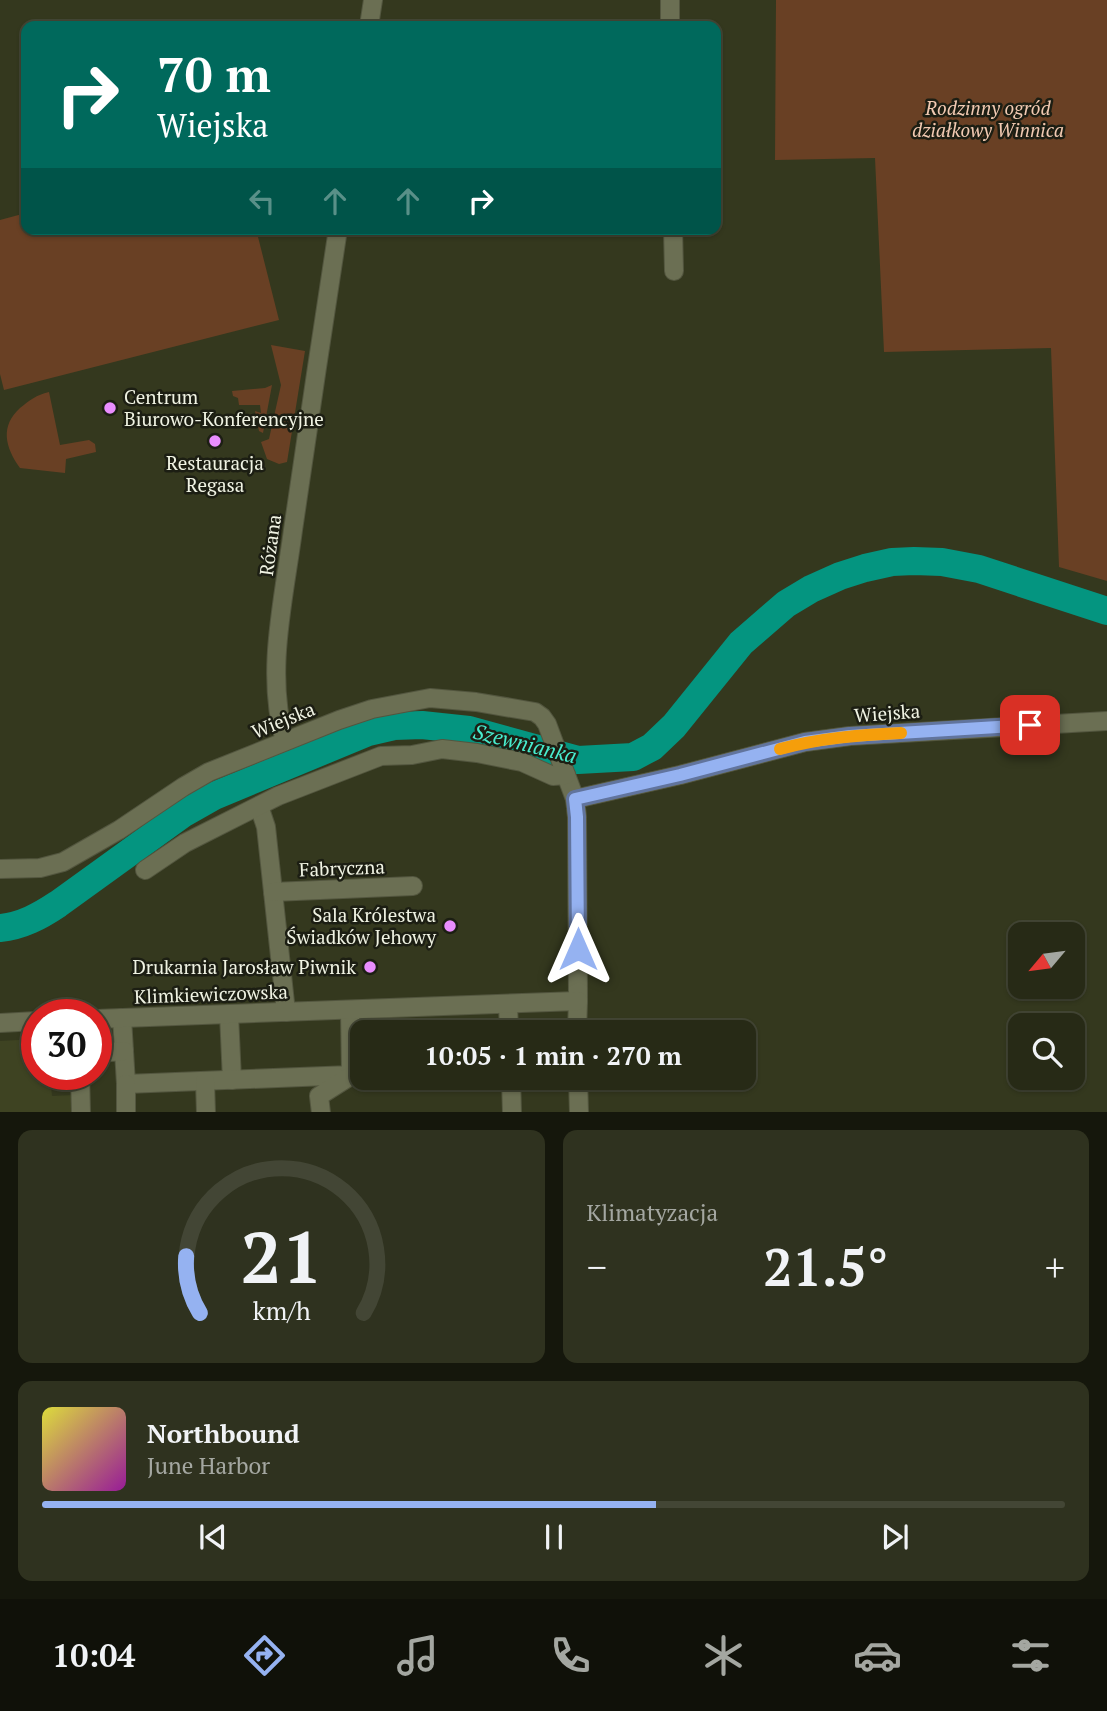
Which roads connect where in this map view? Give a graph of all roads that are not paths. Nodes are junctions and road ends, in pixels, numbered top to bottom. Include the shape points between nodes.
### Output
1 (373, 0) edge
2 (670, 0) edge
3 (370, 21) edge
4 (670, 21) edge
5 (337, 235) edge
6 (673, 235) edge
7 (674, 271) dead end
8 (1107, 721) edge
9 (285, 741) junction
10 (566, 775) junction
11 (575, 799) junction
12 (259, 806) junction
13 (0, 869) edge
14 (145, 870) dead end
15 (413, 887) dead end
16 (273, 892) junction
17 (578, 1002) junction
18 (508, 1004) junction
19 (350, 1010) junction
20 (286, 1012) junction
21 (229, 1014) junction
22 (112, 1018) edge
23 (122, 1018) junction
24 (351, 1020) edge
25 (509, 1020) edge
26 (577, 1020) edge
27 (21, 1022) edge
28 (0, 1023) edge
29 (124, 1051) junction
30 (112, 1052) edge
31 (350, 1075) edge
32 (350, 1078) edge
33 (232, 1080) junction
34 (205, 1081) junction
35 (126, 1084) junction
36 (80, 1090) edge
37 (511, 1090) edge
38 (578, 1090) edge
39 (81, 1112) edge
40 (126, 1112) edge
41 (206, 1112) edge
42 (321, 1112) edge
43 (512, 1112) edge
44 (579, 1112) edge

1 - 3 street
2 - 4 street
5 - 9 street, Różana via 276,654
6 - 7 street
8 - 11 street, Wiejska via 805,742
9 - 10 street, Wiejska via 372,709 430,698 476,702 542,717
9 - 13 street, Wiejska via 209,772 63,862
10 - 11 street, Wiejska
10 - 12 street via 553,776 522,762 442,749 381,756
11 - 17 street
12 - 14 street
12 - 16 street, Fabryczna via 266,827
15 - 16 street, Fabryczna
16 - 20 street, Fabryczna
17 - 18 street, Klimkiewiczowska
17 - 26 street
18 - 19 street, Klimkiewiczowska
18 - 25 street
19 - 20 street, Klimkiewiczowska
19 - 24 street
20 - 21 street, Klimkiewiczowska
21 - 23 street, Klimkiewiczowska
21 - 33 street
22 - 23 street, Klimkiewiczowska
23 - 29 street
27 - 28 street
29 - 30 street
29 - 35 street
31 - 33 street
32 - 42 street via 319,1096
33 - 34 street
34 - 35 street
34 - 41 street
35 - 40 street
36 - 39 street
37 - 43 street
38 - 44 street

